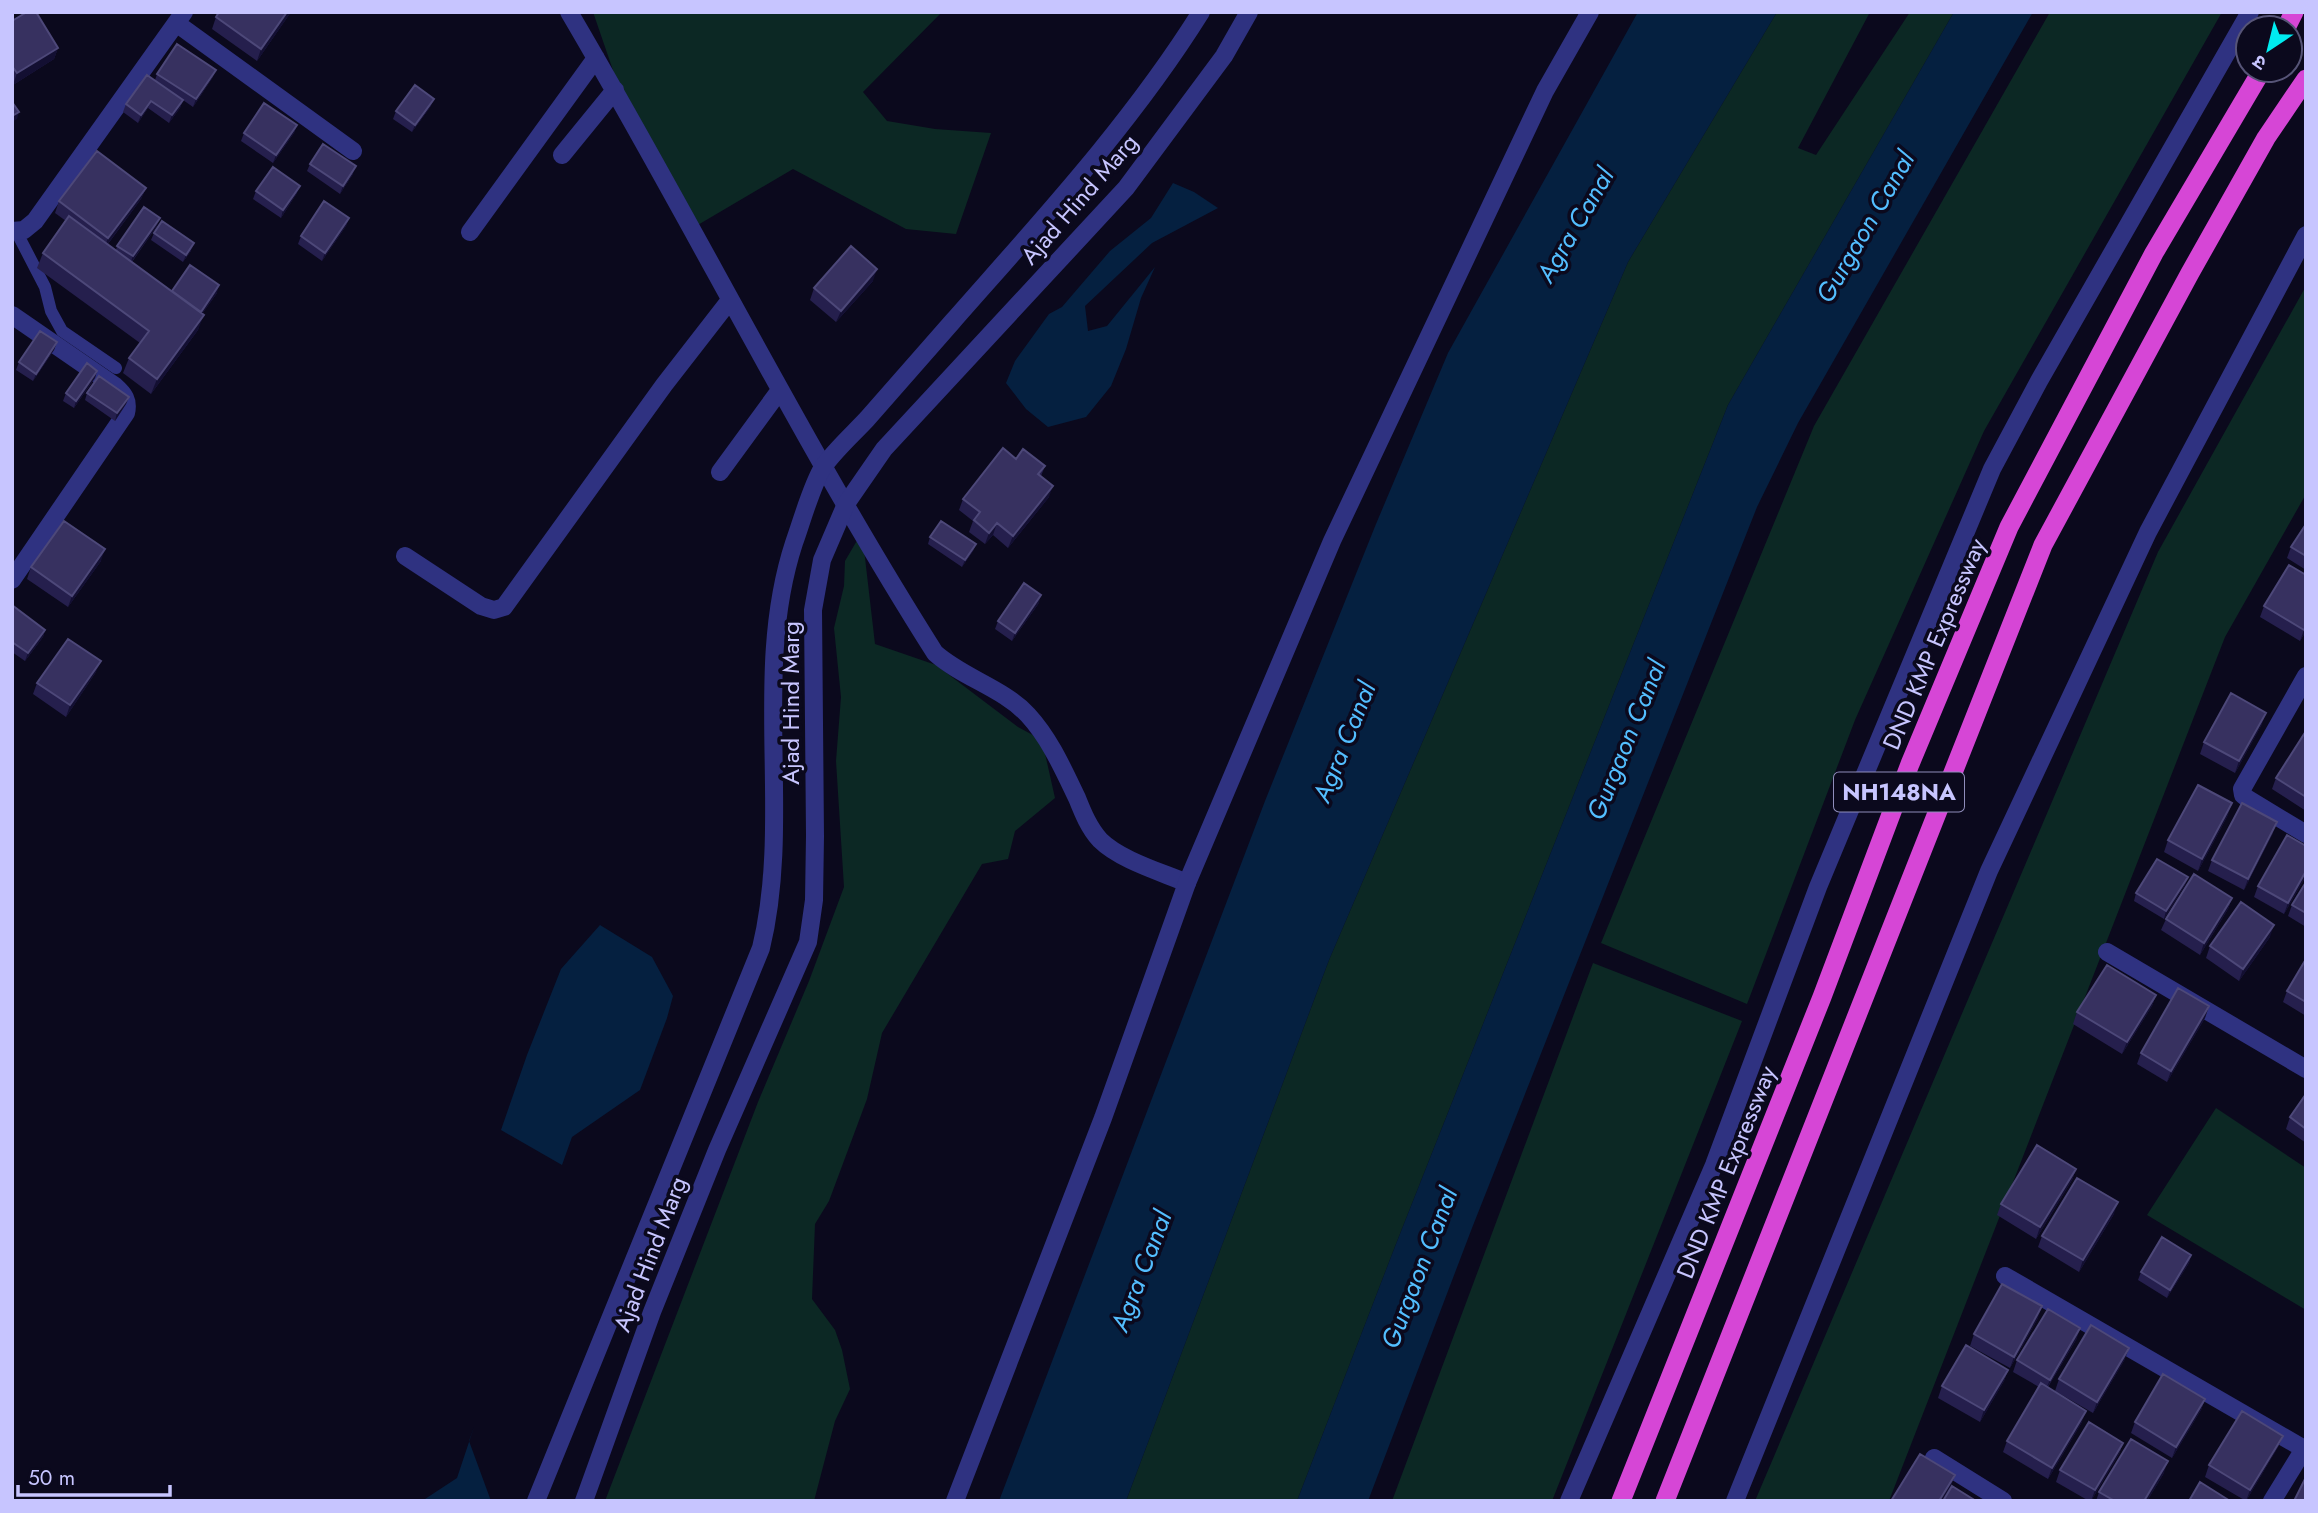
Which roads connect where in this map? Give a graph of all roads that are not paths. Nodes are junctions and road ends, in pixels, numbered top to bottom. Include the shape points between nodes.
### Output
1 (569, 12) edge
2 (1201, 12) edge
3 (1249, 12) edge
4 (1590, 12) edge
5 (2250, 12) edge
6 (180, 18) edge
7 (596, 58) junction
8 (2254, 84) edge
9 (2303, 89) edge
10 (615, 90) junction
11 (353, 151) dead end
12 (562, 155) dead end
13 (14, 231) edge
14 (470, 232) dead end
15 (2306, 235) edge
16 (730, 300) junction
17 (12, 315) edge
18 (116, 368) dead end
19 (780, 390) junction
20 (823, 468) junction
21 (720, 472) dead end
22 (846, 503) junction
23 (405, 556) dead end
24 (12, 580) edge
25 (2306, 676) edge
26 (2306, 834) edge
27 (1186, 883) junction
28 (2107, 951) dead end
29 (2306, 1069) edge
30 (2005, 1276) dead end
31 (2305, 1449) edge
32 (1934, 1458) dead end
33 (536, 1501) edge
34 (584, 1501) edge
35 (955, 1501) edge
36 (1569, 1501) edge
37 (1621, 1501) edge
38 (1665, 1501) edge
39 (1735, 1501) edge
40 (2003, 1501) edge
41 (2272, 1501) edge

1 - 7 street
2 - 20 street via 1097,157
3 - 22 street, Ajad Hind Marg via 1224,56 1126,188 884,449
4 - 27 street via 1545,91 1387,421
5 - 36 street via 1992,469 1818,887 1714,1165
6 - 11 street
6 - 13 street via 35,220 24,230
7 - 10 street
7 - 14 street
8 - 37 highway, DND KMP Expressway / NH148NA via 2154,253 2009,527 1910,764
9 - 38 highway, NH148NA via 2266,138 2043,545
10 - 12 street
10 - 16 street
13 - 18 lane via 45,287 62,331
15 - 39 street via 2148,532 1989,872
16 - 19 street
16 - 23 street via 504,607 481,606
17 - 24 street via 115,386 127,401 126,413
19 - 20 street
19 - 21 street
20 - 22 street
20 - 33 street via 793,546 776,634 775,808 770,912 761,948
22 - 27 street via 935,653 1030,717 1056,754 1102,842
22 - 34 street, Ajad Hind Marg via 822,561 813,610 815,836 808,942 652,1312
25 - 26 street via 2242,789 2248,799
27 - 35 street via 1103,1118
28 - 29 street
30 - 31 street
31 - 41 street
32 - 40 street

